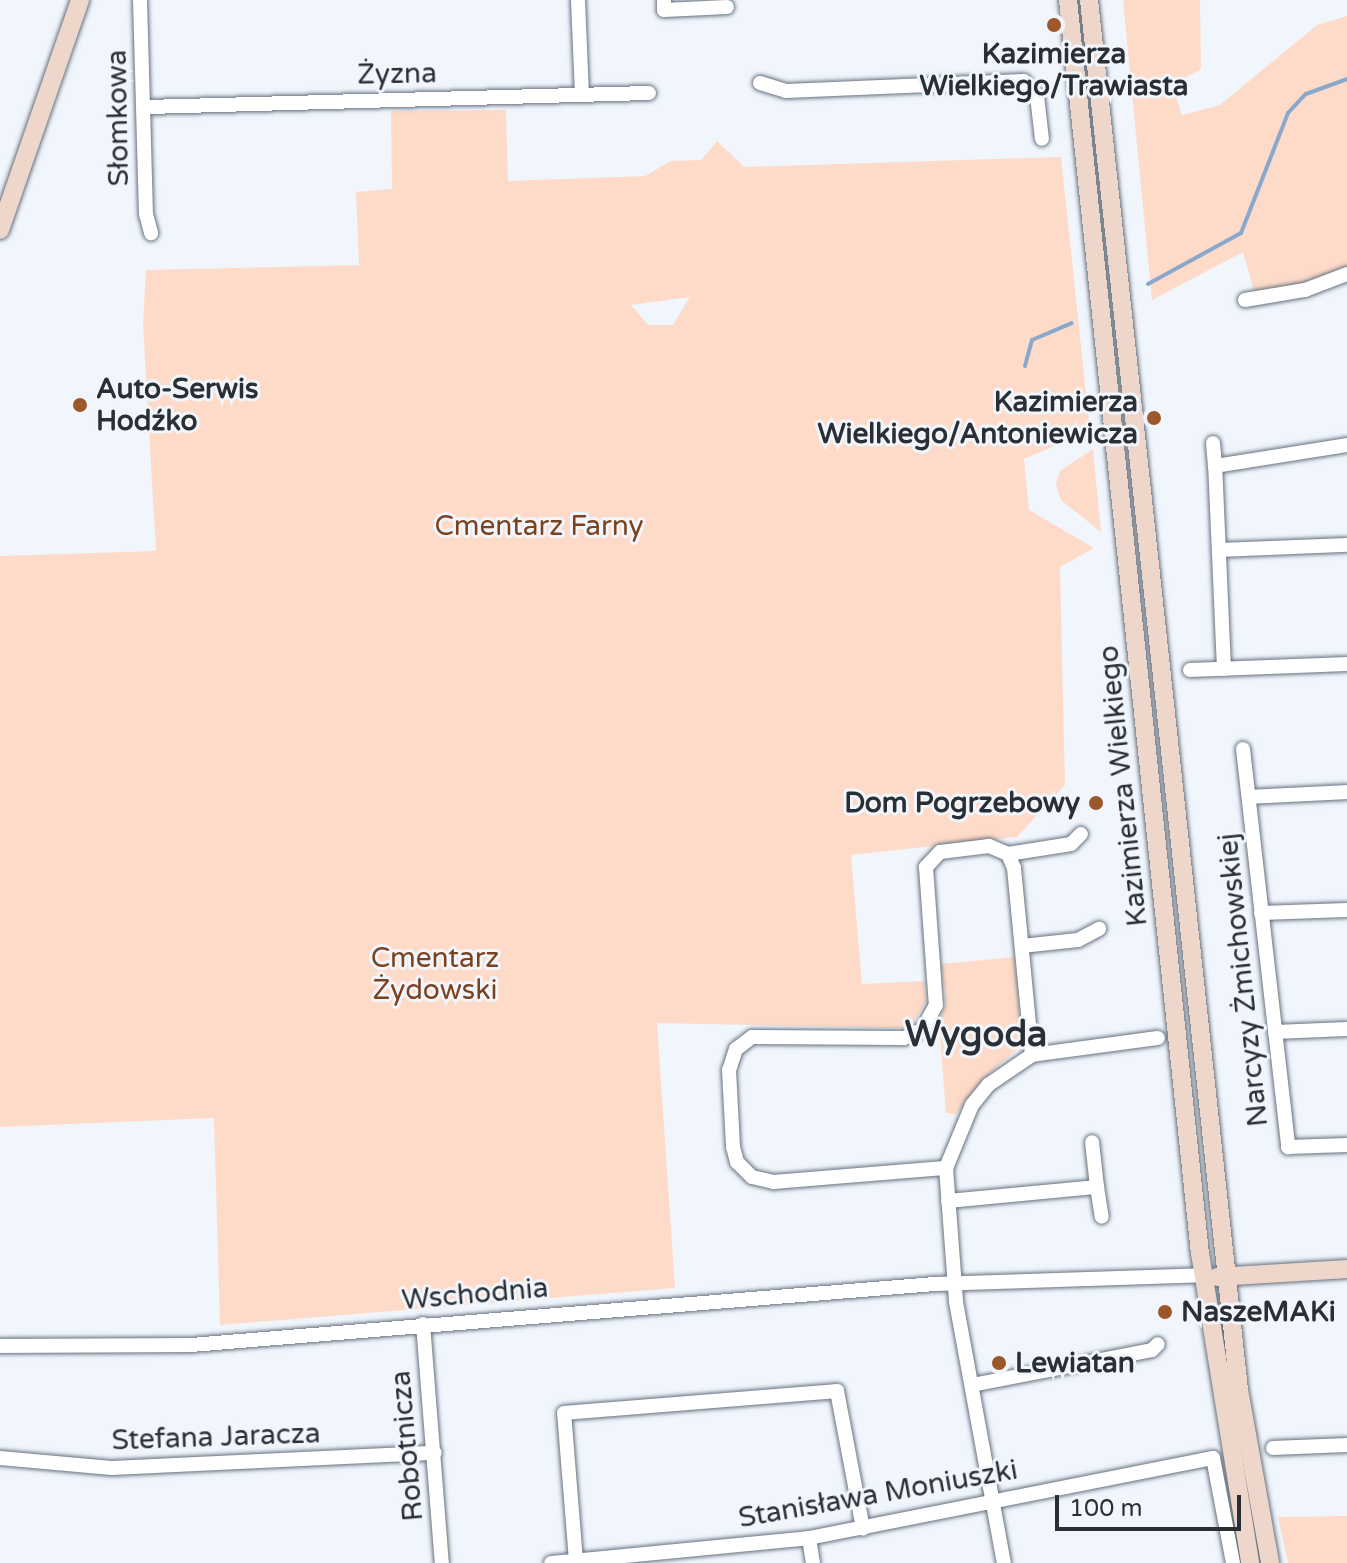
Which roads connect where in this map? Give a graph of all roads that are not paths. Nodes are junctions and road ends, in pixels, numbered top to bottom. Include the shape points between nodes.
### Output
1 (80, 0) edge
2 (140, 0) edge
3 (578, 0) edge
4 (664, 0) edge
5 (1068, 0) edge
6 (1089, 0) edge
7 (727, 7) dead end
8 (1095, 60) junction
9 (1075, 62) junction
10 (760, 83) dead end
11 (649, 93) dead end
12 (582, 95) junction
13 (147, 107) junction
14 (1042, 139) dead end
15 (0, 230) edge
16 (151, 233) dead end
17 (1347, 274) edge
18 (1245, 300) dead end
19 (1115, 441) junction
20 (1213, 443) dead end
21 (1137, 445) junction
22 (1347, 445) edge
23 (1215, 466) junction
24 (1347, 545) edge
25 (1220, 550) junction
26 (1347, 664) edge
27 (1224, 669) junction
28 (1190, 670) dead end
29 (1243, 749) dead end
30 (1347, 792) edge
31 (1249, 797) junction
32 (1081, 834) dead end
33 (1008, 854) junction
34 (1347, 910) edge
35 (1261, 913) junction
36 (1099, 929) dead end
37 (1022, 946) junction
38 (1347, 1029) edge
39 (1275, 1032) junction
40 (1158, 1038) dead end
41 (1032, 1055) junction
42 (1209, 1119) junction
43 (1186, 1121) junction
44 (1092, 1142) dead end
45 (1347, 1145) edge
46 (946, 1168) junction
47 (1097, 1187) junction
48 (948, 1201) junction
49 (1102, 1217) dead end
50 (1347, 1269) edge
51 (1225, 1274) junction
52 (1204, 1280) junction
53 (955, 1284) junction
54 (423, 1324) junction
55 (1158, 1344) dead end
56 (0, 1346) edge
57 (972, 1385) junction
58 (1347, 1445) edge
59 (1273, 1448) dead end
60 (435, 1453) junction
61 (0, 1458) edge
62 (993, 1502) junction
63 (863, 1529) junction
64 (809, 1538) junction
65 (665, 1558) edge
66 (576, 1561) junction
67 (442, 1563) edge
68 (551, 1563) edge
69 (813, 1563) edge
70 (1004, 1563) edge
71 (1233, 1563) edge
72 (1250, 1563) edge
73 (1270, 1563) edge

1 - 15 main road
2 - 13 street, Słomkowa
3 - 12 street
4 - 7 street via 664,10
5 - 9 main road, Kazimierza Wielkiego
6 - 8 main road, Kazimierza Wielkiego
8 - 9 main road via 1085,69
8 - 21 main road, Kazimierza Wielkiego
9 - 19 main road, Kazimierza Wielkiego
10 - 14 street via 786,91 1024,81 1037,96
11 - 12 street, Żyzna
12 - 13 street, Żyzna
13 - 16 street, Słomkowa via 146,214
17 - 18 street via 1305,290
19 - 21 main road
19 - 43 main road, Kazimierza Wielkiego
20 - 23 street
21 - 42 main road, Kazimierza Wielkiego
22 - 23 street
23 - 25 street
24 - 25 street
25 - 27 street
26 - 27 street
27 - 28 street
29 - 31 street, Narcyzy Żmichowskiej
30 - 31 street
31 - 35 street, Narcyzy Żmichowskiej
32 - 33 street via 1071,844
33 - 37 street
33 - 46 street via 975,846 940,852 930,860 924,876 936,1005 922,1030 904,1038 761,1036 744,1041 731,1059 733,1147 737,1162 752,1177 774,1182
34 - 35 street
35 - 39 street, Narcyzy Żmichowskiej
36 - 37 street via 1078,940
37 - 41 street
38 - 39 street
39 - 45 street, Narcyzy Żmichowskiej via 1288,1147
40 - 41 street
41 - 46 street via 988,1085 972,1105
42 - 43 main road
42 - 51 main road, Kazimierza Wielkiego
43 - 52 main road, Kazimierza Wielkiego
44 - 47 street
46 - 48 street
47 - 48 street
47 - 49 street
48 - 53 street
50 - 51 main road
51 - 52 main road
51 - 73 main road, Kazimierza Wielkiego via 1239,1390
52 - 53 street, Wschodnia
52 - 72 main road, Kazimierza Wielkiego
53 - 54 street, Wschodnia
53 - 57 street
54 - 56 street, Wschodnia via 191,1345
54 - 60 street, Robotnicza
55 - 57 street via 1152,1350
57 - 62 street
58 - 59 street
60 - 61 street, Stefana Jaracza via 112,1468
60 - 67 street, Robotnicza
62 - 63 street, Stanisława Moniuszki
62 - 70 street
62 - 71 street, Stanisława Moniuszki via 1213,1458
63 - 64 street, Stanisława Moniuszki
63 - 66 street via 837,1391 564,1413
64 - 65 street, Stanisława Moniuszki
64 - 69 street
65 - 66 street, Stanisława Moniuszki
66 - 68 street, Stanisława Moniuszki

